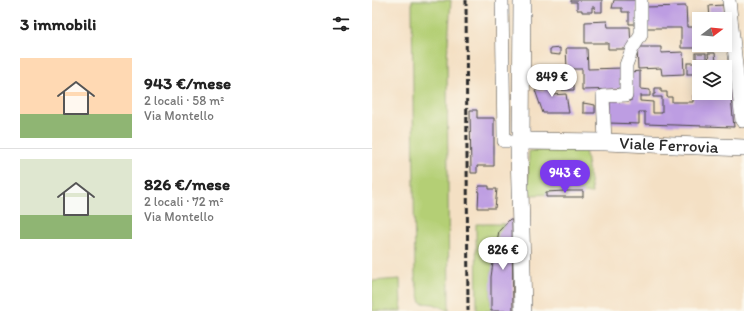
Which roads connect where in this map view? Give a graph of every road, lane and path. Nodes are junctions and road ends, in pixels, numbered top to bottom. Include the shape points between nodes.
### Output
1 (502, 0) edge
2 (522, 0) edge
3 (641, 0) edge
4 (729, 0) edge
5 (742, 121) dead end
6 (522, 141) junction
7 (604, 142) junction
8 (744, 148) edge
9 (523, 311) edge

1 - 6 street via 504,140
2 - 6 main road
3 - 7 street via 641,35 626,65 626,95 603,96
4 - 5 street
6 - 7 main road, Viale Ferrovia
6 - 9 main road via 519,148
7 - 8 main road, Viale Ferrovia

